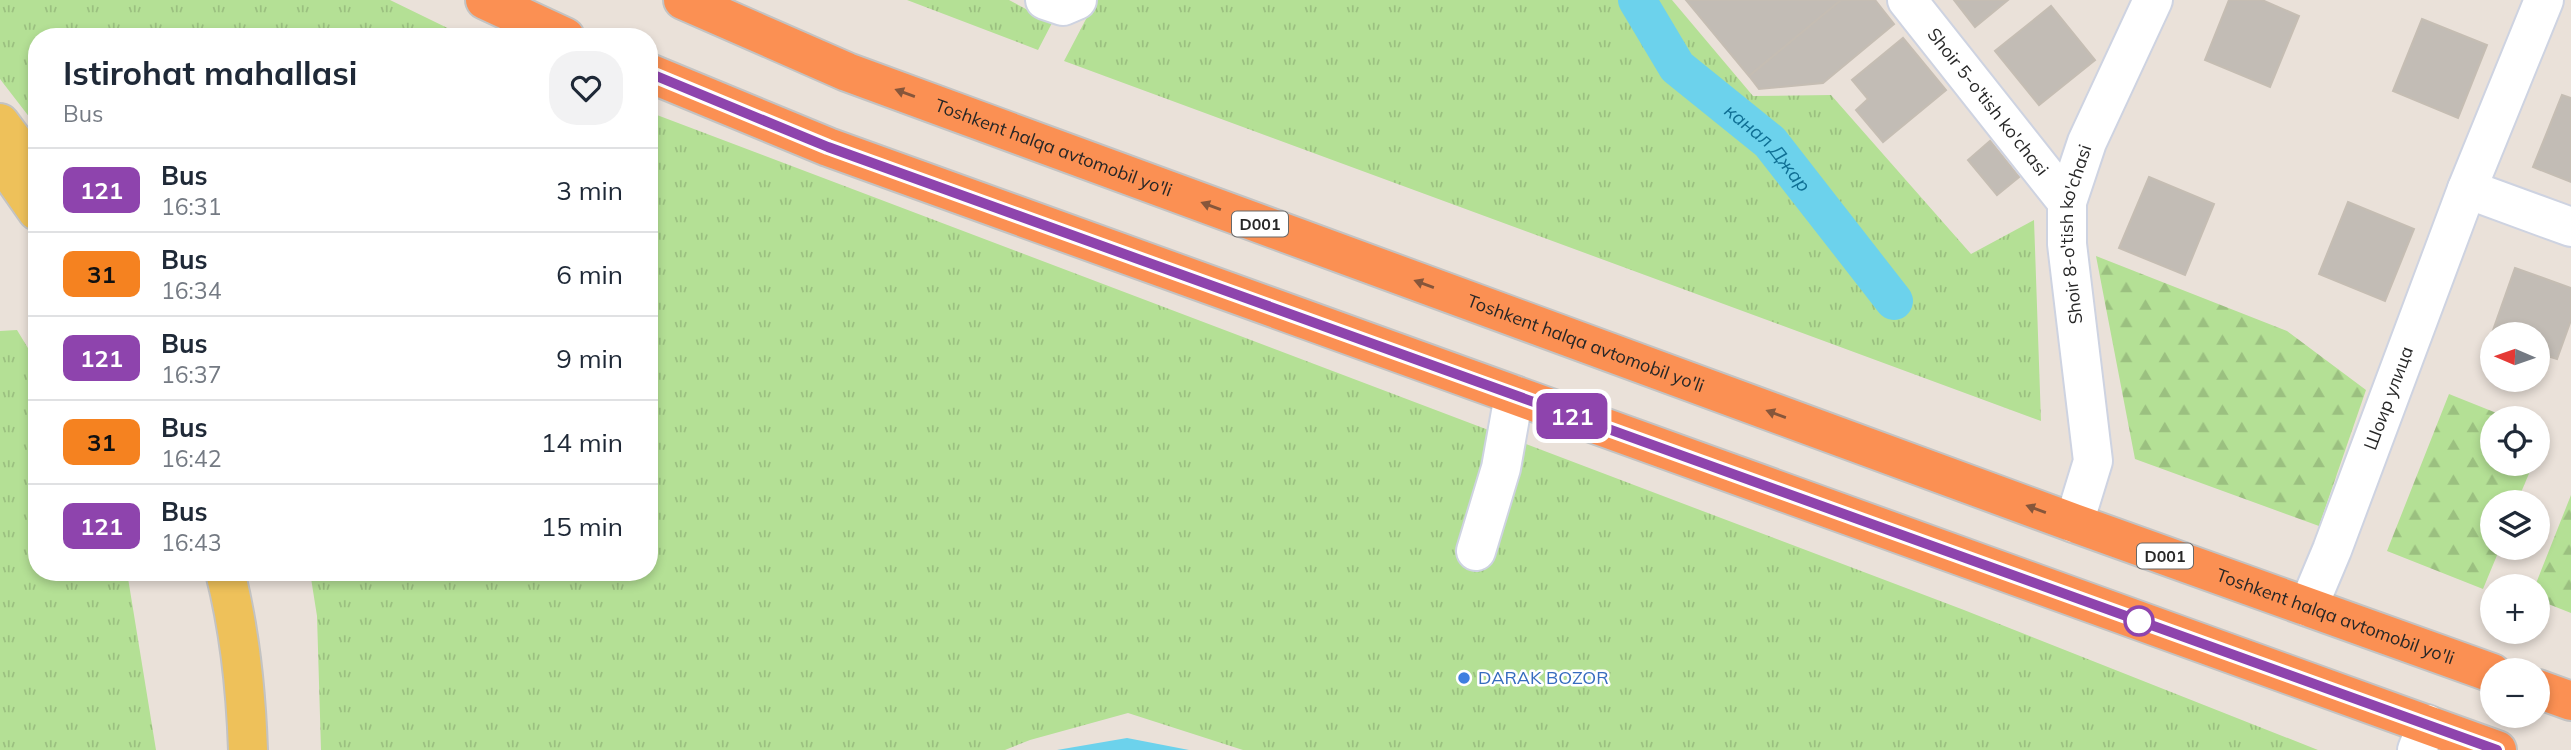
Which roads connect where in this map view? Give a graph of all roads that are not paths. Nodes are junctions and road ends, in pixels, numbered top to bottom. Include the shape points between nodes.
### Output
1 (485, 0) edge
2 (683, 0) edge
3 (1045, 0) edge
4 (1077, 0) edge
5 (1907, 0) edge
6 (2153, 0) edge
7 (2544, 0) edge
8 (718, 8) edge
9 (524, 9) edge
10 (552, 28) edge
11 (658, 77) edge
12 (0, 123) edge
13 (0, 158) edge
14 (28, 161) edge
15 (2467, 189) junction
16 (28, 198) edge
17 (2067, 202) junction
18 (2571, 227) edge
19 (1514, 395) junction
20 (2074, 523) junction
21 (1476, 551) dead end
22 (227, 581) edge
23 (248, 581) edge
24 (2308, 607) junction
25 (2480, 669) edge
26 (2550, 693) edge
27 (2571, 701) edge
28 (2422, 737) edge
29 (248, 750) edge
30 (269, 750) edge
31 (2497, 750) edge

1 - 9 highway
2 - 8 highway, Toshkent halqa avtomobil yo'li / D001
3 - 4 street via 1063,5
5 - 17 street, Shoir 5-o'tish ko'chasi
6 - 17 street, Shoir 8-o'tish ko'chasi via 2087,142
7 - 15 street, Шоир улица
20 -> 8 highway, Toshkent halqa avtomobil yo'li / D001 via 847,72
9 - 10 highway
11 - 19 highway via 828,147
12 - 14 main road
13 - 16 main road
15 - 18 street
15 - 24 street, Шоир улица
17 - 20 street, Shoir 8-o'tish ko'chasi via 2067,244 2093,461
19 - 21 street via 1501,468
19 - 28 highway
20 - 24 highway, Toshkent halqa avtomobil yo'li / D001
22 - 29 main road via 243,666
23 - 30 main road via 262,658
24 - 25 highway, Toshkent halqa avtomobil yo'li / D001
26 - 27 highway
28 - 31 highway

